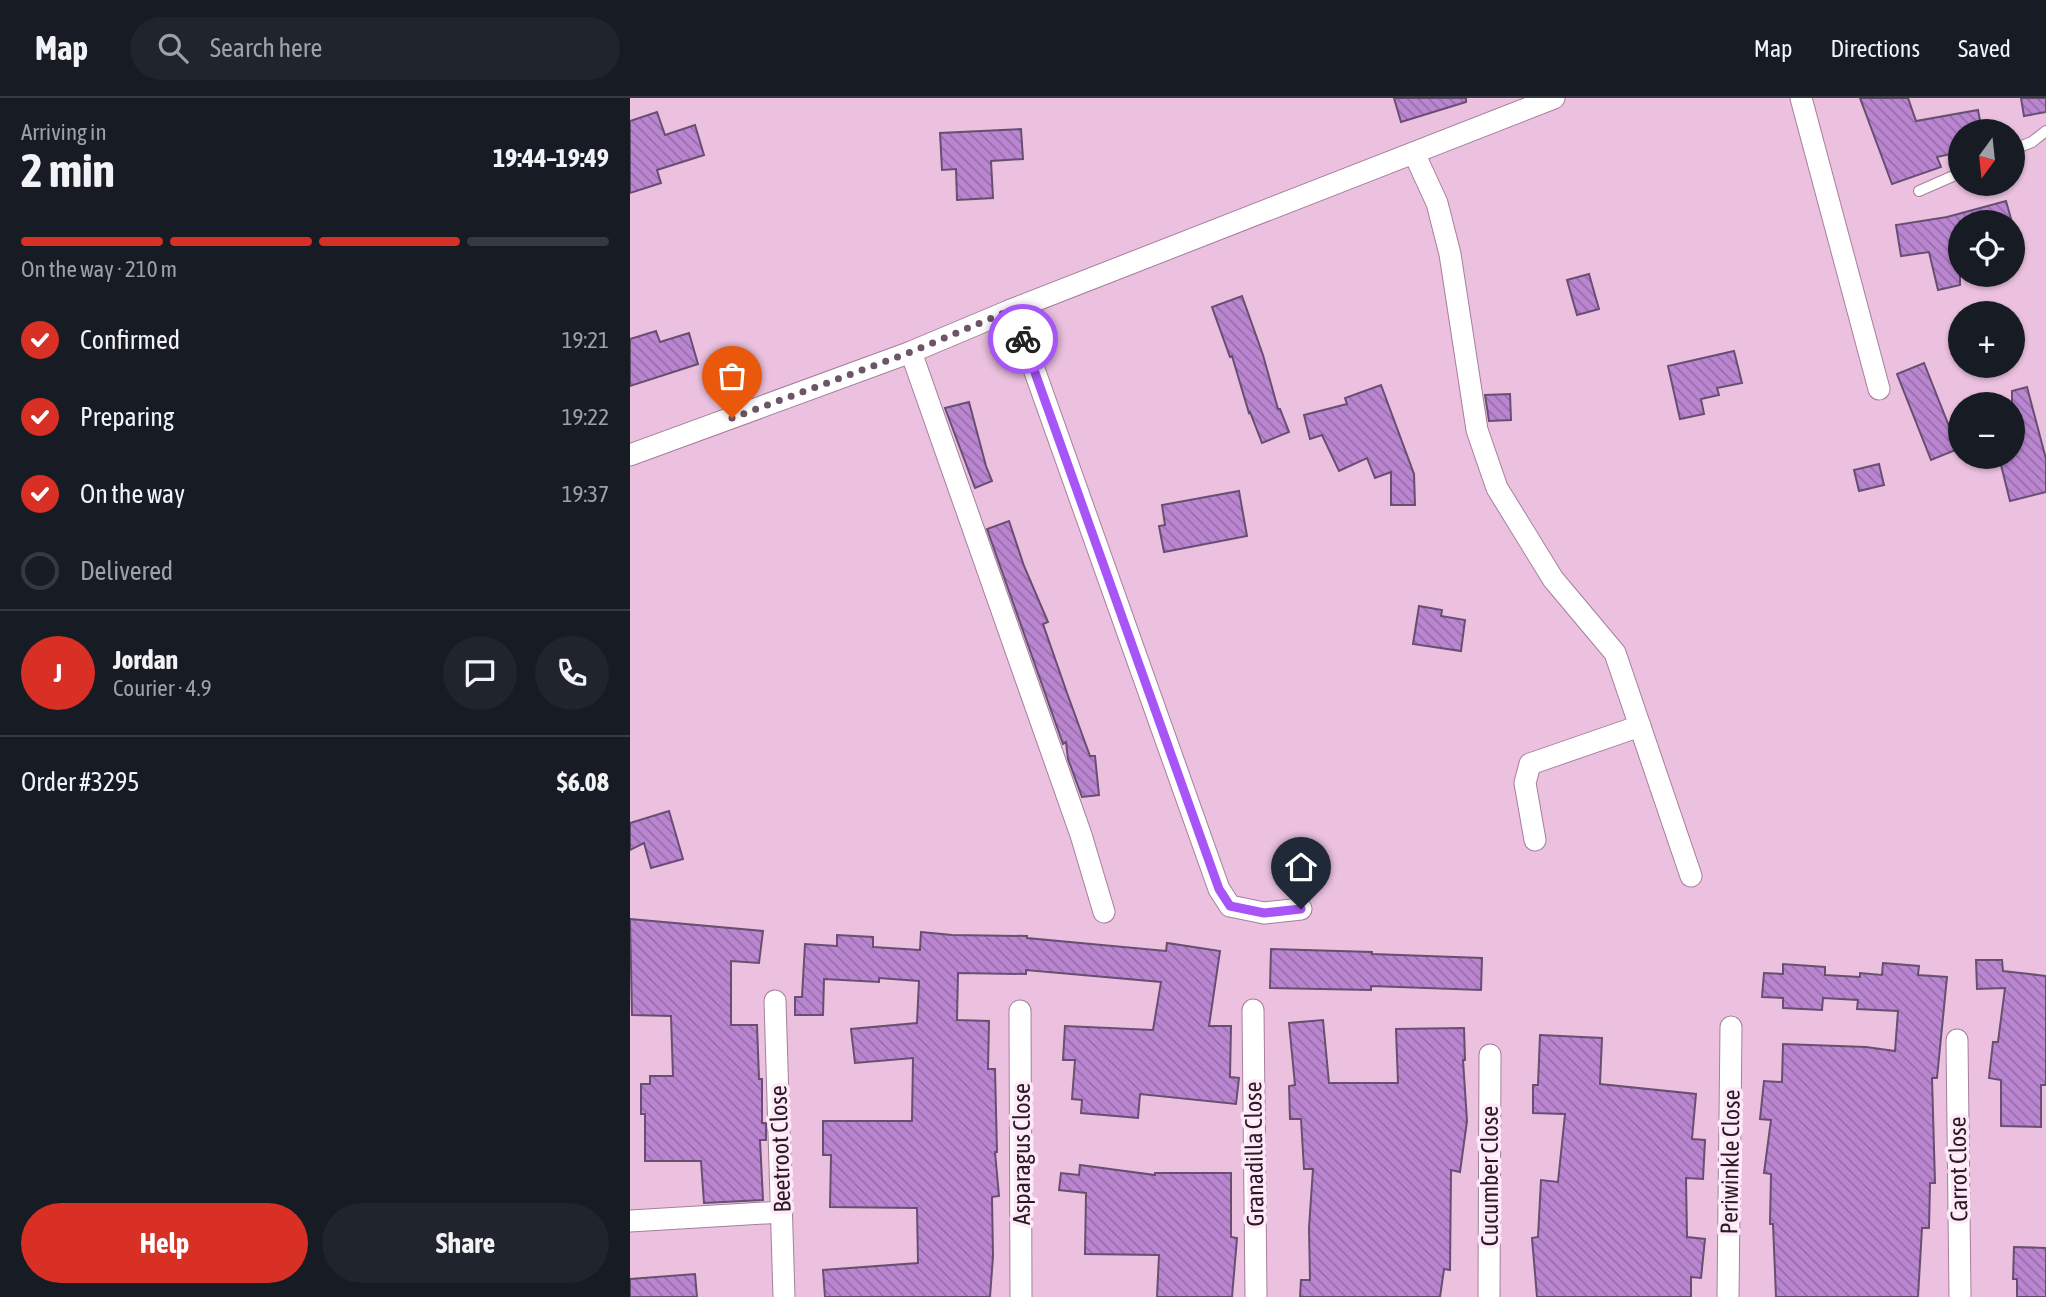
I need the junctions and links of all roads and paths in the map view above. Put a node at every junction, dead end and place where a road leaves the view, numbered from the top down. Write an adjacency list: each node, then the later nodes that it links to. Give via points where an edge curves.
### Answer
1 (1554, 98): 5 (street)
2 (1801, 98): 10 (street)
3 (2046, 131): 4 (lane)
4 (2025, 145)
5 (1414, 153): 8 (street); 12 (street, via 1437,203 1450,254 1477,430 1497,488 1553,579 1615,653)
6 (1948, 178): 7 (lane)
7 (1919, 191)
8 (1011, 310): 9 (street); 15 (street, via 1219,889 1230,906 1264,913)
9 (911, 352): 11 (street); 16 (street)
10 (1879, 388)
11 (630, 455)
12 (1640, 726): 13 (street, via 1530,764 1525,783); 14 (street)
13 (1535, 840)
14 (1691, 876)
15 (1301, 909)
16 (1104, 912)
17 (775, 1001): 23 (street, Beetroot Close)
18 (1252, 1010): 27 (street, Granadilla Close)
19 (1020, 1011): 26 (street, Asparagus Close)
20 (1731, 1027): 29 (street, Periwinkle Close)
21 (1957, 1040): 30 (street, Carrot Close)
22 (1490, 1055): 28 (street, Cucumber Close)
23 (782, 1212): 24 (street); 25 (street, Beetroot Close)
24 (630, 1221)
25 (784, 1297)
26 (1021, 1297)
27 (1256, 1297)
28 (1489, 1297)
29 (1728, 1297)
30 (1960, 1297)

